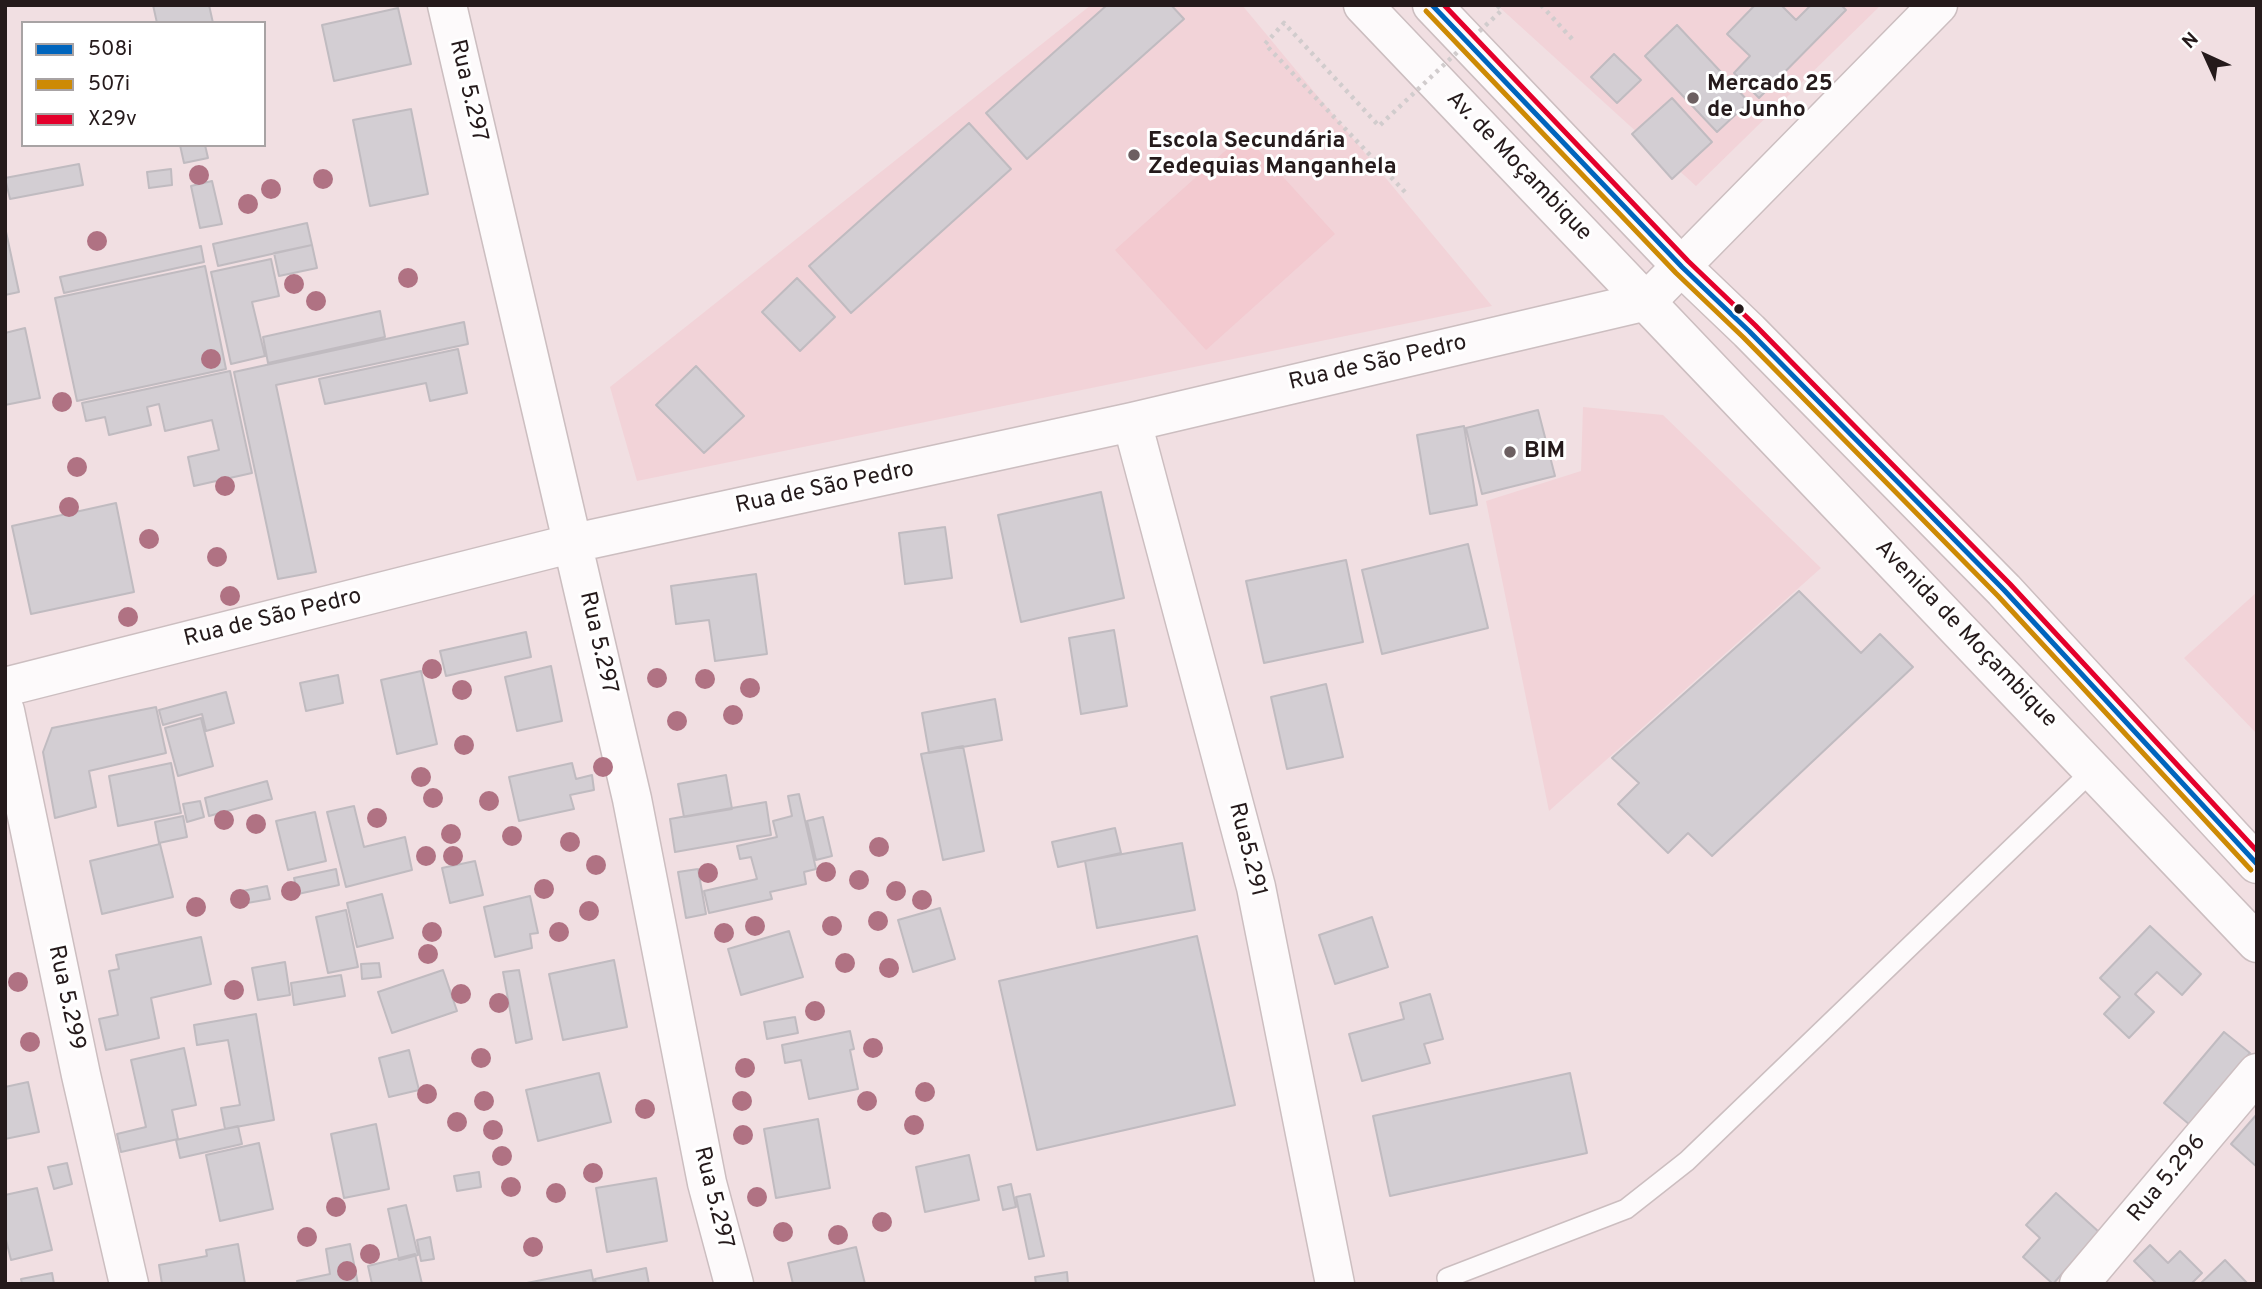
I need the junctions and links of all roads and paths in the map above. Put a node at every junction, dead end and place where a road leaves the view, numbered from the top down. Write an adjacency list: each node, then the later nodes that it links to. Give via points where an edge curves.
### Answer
1 (447, 5): 12 (main road, Rua 5.297)
2 (1363, 5): 10 (main road, Av. de Moçambique)
3 (1432, 5): 9 (main road)
4 (1497, 5): 8 (path, bridge, via 1502,10 1379,126 1284,23 1265,44)
5 (1541, 5): 7 (path)
6 (1938, 5): 9 (main road)
7 (1573, 40)
8 (1405, 192)
9 (1682, 267): 10 (main road); 16 (main road, via 2004,590)
10 (1659, 315): 11 (main road, Rua de São Pedro); 15 (main road, Avenida de Moçambique)
11 (1132, 422): 12 (main road, Rua de São Pedro); 22 (main road, Rua5.291, via 1256,887)
12 (574, 543): 13 (main road, Rua de São Pedro); 21 (main road, Rua 5.297, via 632,799 706,1183)
13 (5, 687)
14 (5, 711): 20 (main road, Rua 5.299)
15 (2093, 770): 17 (main road, Avenida de Moçambique); 19 (lane, via 1687,1161 1626,1209)
16 (2257, 864)
17 (2257, 943)
18 (2257, 1073): 23 (main road, Rua 5.296)
19 (1447, 1278)
20 (129, 1284)
21 (734, 1284)
22 (1335, 1284)
23 (2079, 1284)

